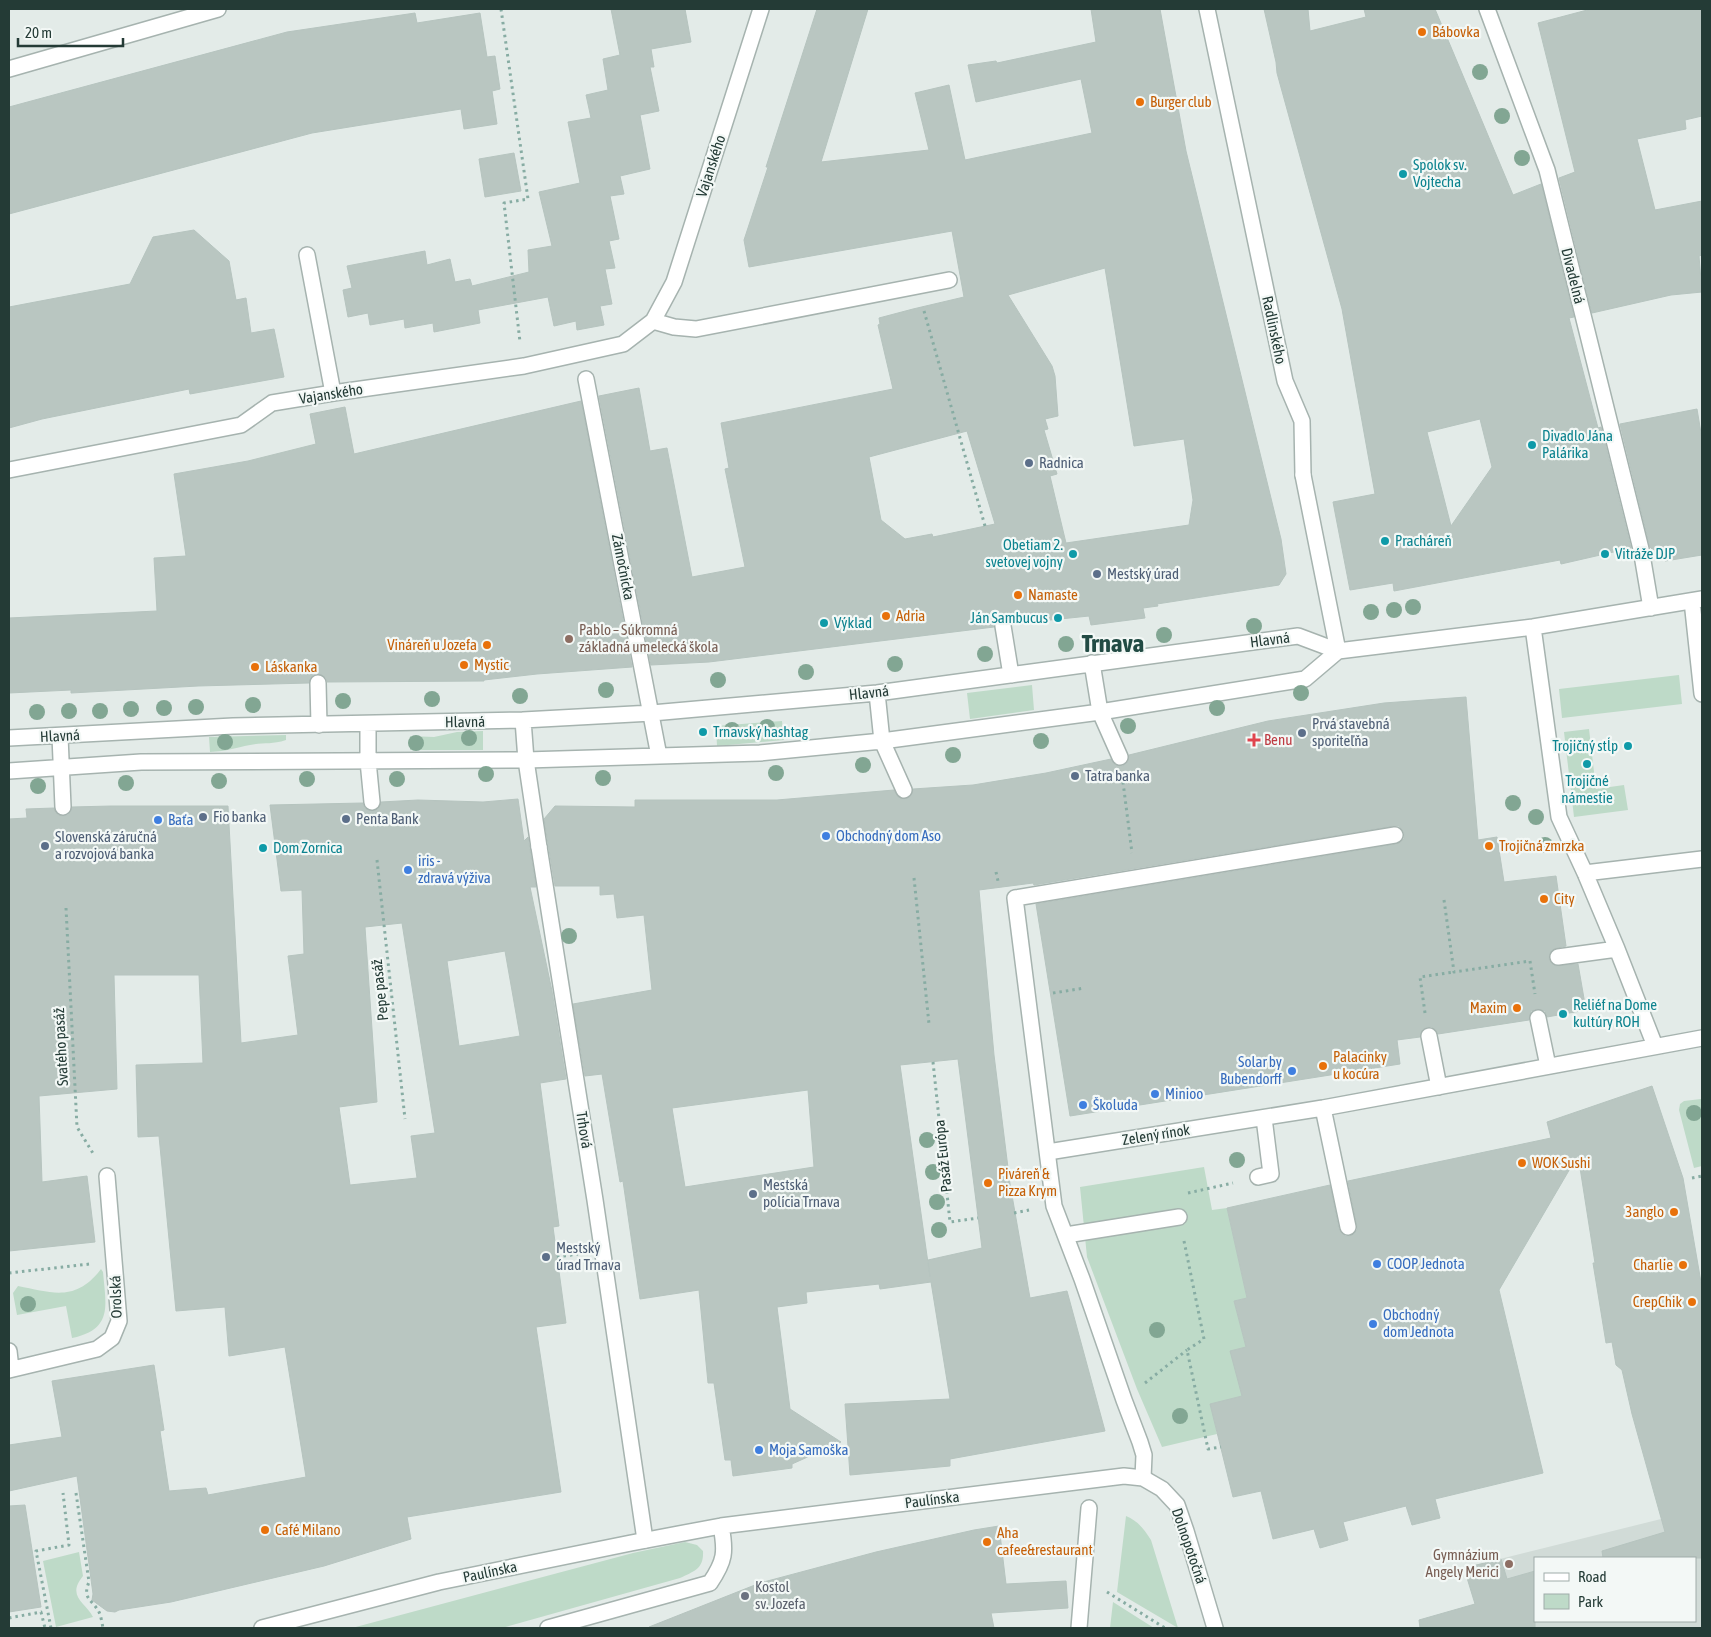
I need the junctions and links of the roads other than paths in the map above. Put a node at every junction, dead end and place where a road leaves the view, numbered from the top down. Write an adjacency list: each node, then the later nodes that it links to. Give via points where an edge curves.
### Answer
1 (218, 9): 5 (street)
2 (761, 9): 8 (street, Vajanského, via 674,282)
3 (1207, 9): 16 (street, Radlinského, via 1285,381 1302,421 1303,475)
4 (1487, 9): 13 (street, Divadelná, via 1547,170 1640,549)
5 (9, 68)
6 (307, 255): 10 (street)
7 (949, 280): 8 (street, via 696,329 674,327)
8 (653, 320): 10 (street, Vajanského, via 623,344 582,354 524,366)
9 (586, 379): 23 (street, Zámočnícka)
10 (333, 393): 11 (street, Vajanského, via 272,403 241,425)
11 (9, 470)
12 (1697, 600): 13 (street); 21 (street)
13 (1651, 608): 15 (street)
14 (1003, 626): 18 (street)
15 (1533, 626): 16 (street); 41 (street, via 1559,817)
16 (1338, 651): 17 (street, Hlavná, via 1298,636); 22 (street, Hlavná, via 1304,679)
17 (1092, 663): 18 (street, Hlavná); 22 (street)
18 (1011, 675): 20 (street, Hlavná)
19 (318, 683): 26 (street)
20 (877, 693): 23 (street, Hlavná); 29 (street)
21 (1702, 694)
22 (1100, 712): 29 (street, Hlavná); 31 (street)
23 (652, 713): 24 (street, Hlavná); 30 (street, Zámočnícka)
24 (523, 720): 25 (street, Hlavná); 32 (street, Trhová)
25 (368, 724): 26 (street, Hlavná); 33 (street)
26 (319, 725): 27 (street, Hlavná, via 233,726)
27 (60, 736): 28 (street, Hlavná); 34 (street)
28 (9, 738)
29 (882, 741): 30 (street, Hlavná, via 760,754); 36 (street)
30 (659, 756): 32 (street, Hlavná)
31 (1120, 757)
32 (526, 760): 33 (street, Hlavná); 63 (street, Trhová)
33 (368, 761): 34 (street, Hlavná, via 141,762); 37 (street)
34 (62, 767): 35 (street, Hlavná); 38 (street)
35 (9, 771)
36 (904, 790)
37 (372, 802)
38 (64, 808)
39 (1395, 835): 52 (street, via 1015,898)
40 (1702, 859): 41 (street)
41 (1585, 874): 42 (street)
42 (1617, 949): 43 (street); 47 (street)
43 (1558, 957)
44 (1538, 1018): 48 (street)
45 (1429, 1036): 49 (street)
46 (1702, 1038): 47 (street)
47 (1654, 1046): 48 (street)
48 (1542, 1067): 49 (street, Zelený rínok)
49 (1439, 1087): 50 (street, Zelený rínok)
50 (1323, 1108): 51 (street, Zelený rínok); 56 (street)
51 (1264, 1118): 52 (street, Zelený rínok); 54 (street, via 1271,1174)
52 (1048, 1152): 57 (street, via 1054,1206)
53 (107, 1176): 59 (street, Orolská, via 119,1321 112,1338 97,1350)
54 (1258, 1177)
55 (1179, 1217): 57 (street)
56 (1348, 1227)
57 (1066, 1236): 60 (street, via 1140,1442 1144,1455)
58 (9, 1351): 59 (street)
59 (10, 1370)
60 (1143, 1478): 62 (street, Paulínska, via 1124,1476); 67 (street, Dolnopotočná, via 1162,1489 1177,1505)
61 (1089, 1508): 66 (street)
62 (721, 1526): 63 (street, Paulínska); 65 (street, via 725,1547 719,1569 710,1583)
63 (645, 1540): 64 (street, Paulínska, via 439,1582)
64 (262, 1628)
65 (548, 1628)
66 (1079, 1628)
67 (1215, 1628)

